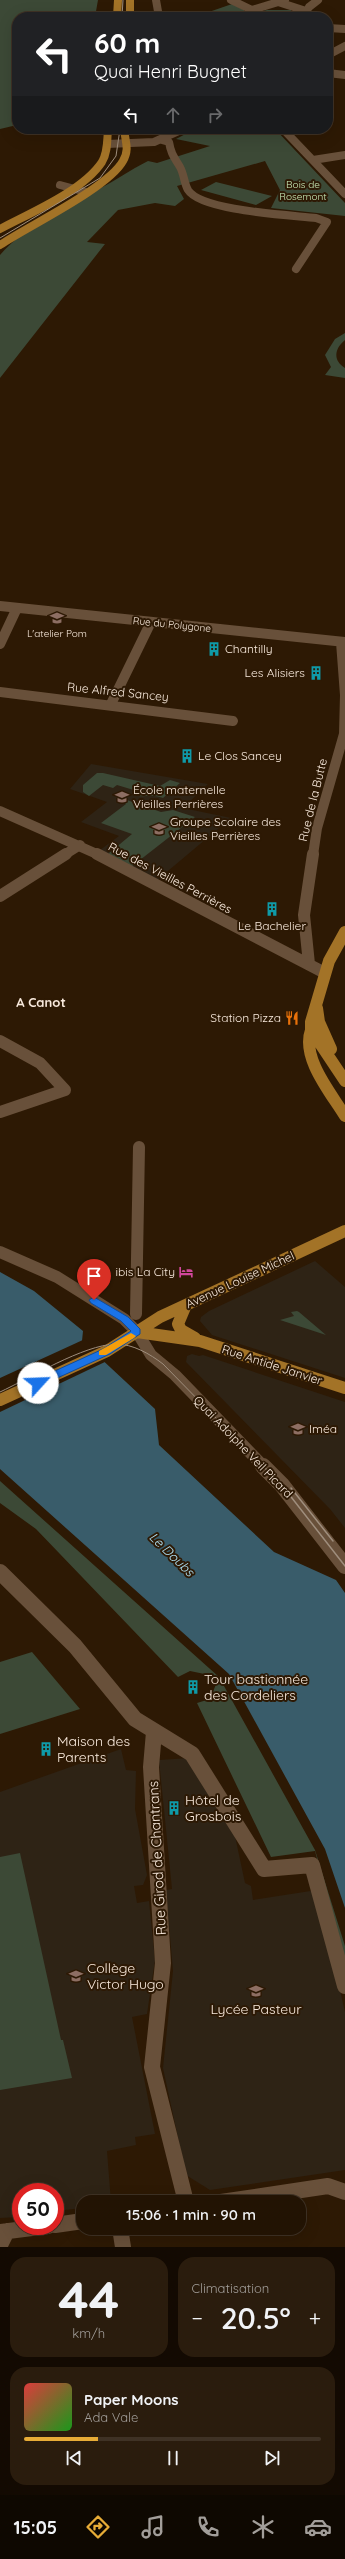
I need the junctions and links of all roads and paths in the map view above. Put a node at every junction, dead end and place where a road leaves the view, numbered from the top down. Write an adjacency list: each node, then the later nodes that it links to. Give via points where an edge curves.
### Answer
1 (118, 0): 10 (main road)
2 (130, 0): 11 (main road)
3 (156, 0): 12 (street)
4 (231, 0): 9 (street)
5 (252, 0): 9 (street)
6 (285, 0): 8 (street)
7 (318, 0): 16 (street)
8 (278, 2): 14 (street); 15 (street)
9 (241, 4): 13 (street)
10 (117, 12)
11 (130, 12)
12 (158, 12)
13 (249, 12)
14 (256, 12)
15 (300, 12)
16 (307, 12)
17 (333, 28): 18 (street)
18 (345, 29)
19 (345, 46): 20 (street)
20 (333, 52)
21 (333, 74): 22 (street)
22 (345, 76)
23 (108, 134): 28 (main road)
24 (125, 134): 29 (main road)
25 (174, 134): 27 (street)
26 (288, 134): 31 (street)
27 (162, 140): 29 (street); 38 (street, via 169,142 171,156 180,167 188,190 194,196 209,203 234,209 316,218 327,222)
28 (107, 144): 29 (street); 33 (main road, via 102,164)
29 (128, 144): 34 (main road, via 122,163 116,171)
30 (345, 154): 31 (street)
31 (313, 160): 35 (street)
32 (60, 185): 33 (street)
33 (71, 188): 34 (street); 36 (main road)
34 (86, 192): 37 (main road, via 17,232)
35 (345, 194)
36 (0, 229)
37 (0, 245)
38 (296, 269)
39 (0, 606): 40 (street, Rue du Polygone)
40 (17, 608): 41 (street, Rue du Polygone); 43 (street)
41 (151, 622): 42 (street, Rue du Polygone); 45 (street)
42 (343, 642): 51 (street, Rue de la Butte, via 344,734 317,828 304,915)
43 (0, 644)
44 (0, 692): 45 (street, Rue Alfred Sancey)
45 (111, 704): 46 (street, Rue Alfred Sancey)
46 (233, 721)
47 (0, 811): 48 (street, Rue des Vieilles Perrières)
48 (80, 845): 49 (street); 51 (street, Rue des Vieilles Perrières)
49 (0, 896)
50 (345, 932): 52 (main road)
51 (309, 964): 52 (street, Rue des Vieilles Perrières)
52 (326, 974): 53 (main road)
53 (317, 1003): 54 (main road, via 312,1016); 56 (main road, via 324,1036)
54 (311, 1030): 57 (main road); 59 (main road, via 308,1034 308,1050)
55 (0, 1041): 58 (street, via 40,1063 65,1090)
56 (345, 1068)
57 (345, 1081)
58 (0, 1112)
59 (345, 1116)
60 (139, 1147): 65 (street)
61 (345, 1231): 64 (main road, Avenue Louise Michel)
62 (0, 1246): 63 (street, Quai Adolphe Veil Picard)
63 (6, 1254): 66 (street, Quai Adolphe Veil Picard, via 57,1277 124,1319)
64 (186, 1305): 66 (main road, Avenue Louise Michel, via 160,1317); 67 (main road, Rue Antide Janvier, via 178,1324 181,1330)
65 (136, 1314)
66 (137, 1332): 67 (main road, Rue Antide Janvier); 69 (main road, Avenue Louise Michel, via 107,1351); 70 (street, Quai Adolphe Veil Picard, via 151,1355 174,1375 282,1485)
67 (200, 1341): 68 (main road, Rue Antide Janvier)
68 (345, 1388)
69 (0, 1400)
70 (345, 1566)
71 (0, 1572): 72 (street, via 75,1646 135,1719)
72 (154, 1732): 73 (street, via 180,1744 192,1754 264,1869 312,1865); 75 (street, Rue Girod de Chantrans, via 151,1767 163,1963 152,2067)
73 (345, 1986)
74 (343, 2190): 76 (street, via 328,2186)
75 (184, 2195)
76 (268, 2195)
77 (76, 2222): 78 (street)
78 (64, 2224)
79 (12, 2234): 81 (street)
80 (121, 2235): 82 (street)
81 (2, 2236)
82 (123, 2247)

